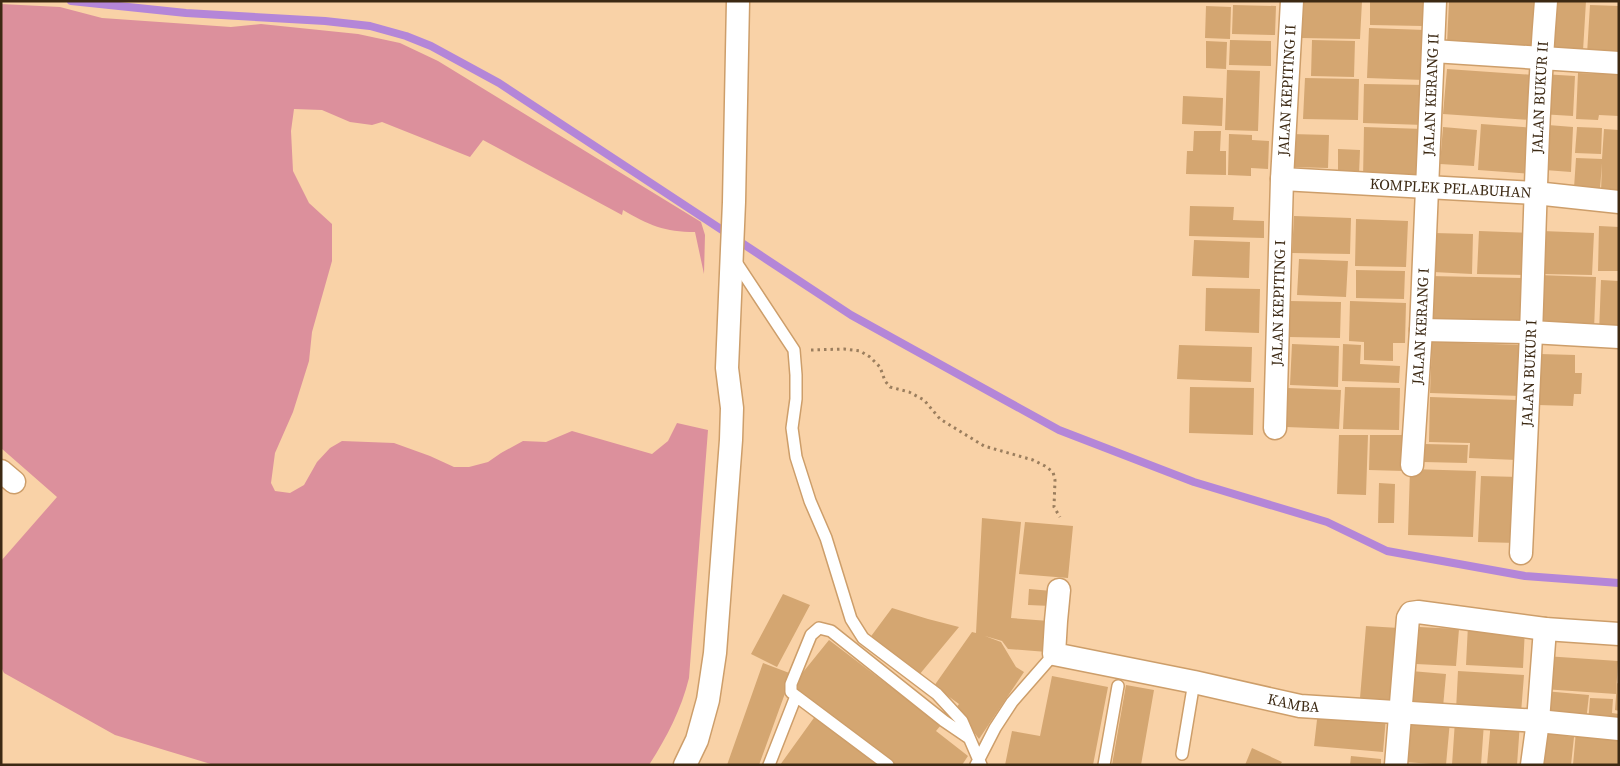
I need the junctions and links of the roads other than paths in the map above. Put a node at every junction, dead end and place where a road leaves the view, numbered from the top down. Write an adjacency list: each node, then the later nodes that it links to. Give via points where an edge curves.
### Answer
1 (738, 1): 12 (street)
2 (1292, 1): 8 (street, JALAN KEPITING II)
3 (1435, 1): 5 (street, JALAN KERANG II)
4 (1546, 1): 6 (street, JALAN BUKUR II)
5 (1433, 51): 6 (street); 9 (street, JALAN KERANG II)
6 (1541, 57): 7 (street); 10 (street, JALAN BUKUR II)
7 (1619, 63)
8 (1282, 179): 9 (street, KOMPLEK PELABUHAN); 16 (street, JALAN KEPITING I)
9 (1426, 187): 10 (street, KOMPLEK PELABUHAN); 13 (street, JALAN KERANG I)
10 (1535, 193): 11 (street, KOMPLEK PELABUHAN); 14 (street, JALAN BUKUR I)
11 (1619, 202)
12 (731, 254): 29 (lane, via 794,350 796,399 792,428 796,457 826,538 850,619 863,638 937,694 962,720); 32 (street, via 726,368 732,408 731,440 716,653 700,732)
13 (1422, 330): 14 (street); 17 (street, JALAN KERANG I)
14 (1531, 332): 15 (street); 18 (street, JALAN BUKUR I)
15 (1619, 337)
16 (1275, 428)
17 (1412, 465)
18 (1521, 553)
19 (1059, 590): 22 (street)
20 (1545, 629): 21 (street); 26 (street, via 1411,613); 27 (street)
21 (1619, 634)
22 (1054, 654): 23 (street, KAMBA); 31 (lane, via 1012,702)
23 (1194, 682): 26 (street, KAMBA, via 1300,706); 30 (lane)
24 (1118, 686): 35 (lane)
25 (796, 696): 29 (lane, via 791,684 811,635 819,628 832,631); 33 (lane); 34 (lane)
26 (1400, 712): 27 (street, KAMBA); 36 (street)
27 (1538, 722): 28 (street, KAMBA); 37 (street)
28 (1619, 729)
29 (969, 738): 31 (lane)
30 (1182, 754)
31 (978, 763)
32 (685, 765)
33 (769, 765)
34 (888, 765)
35 (1104, 765)
36 (1396, 765)
37 (1532, 765)

